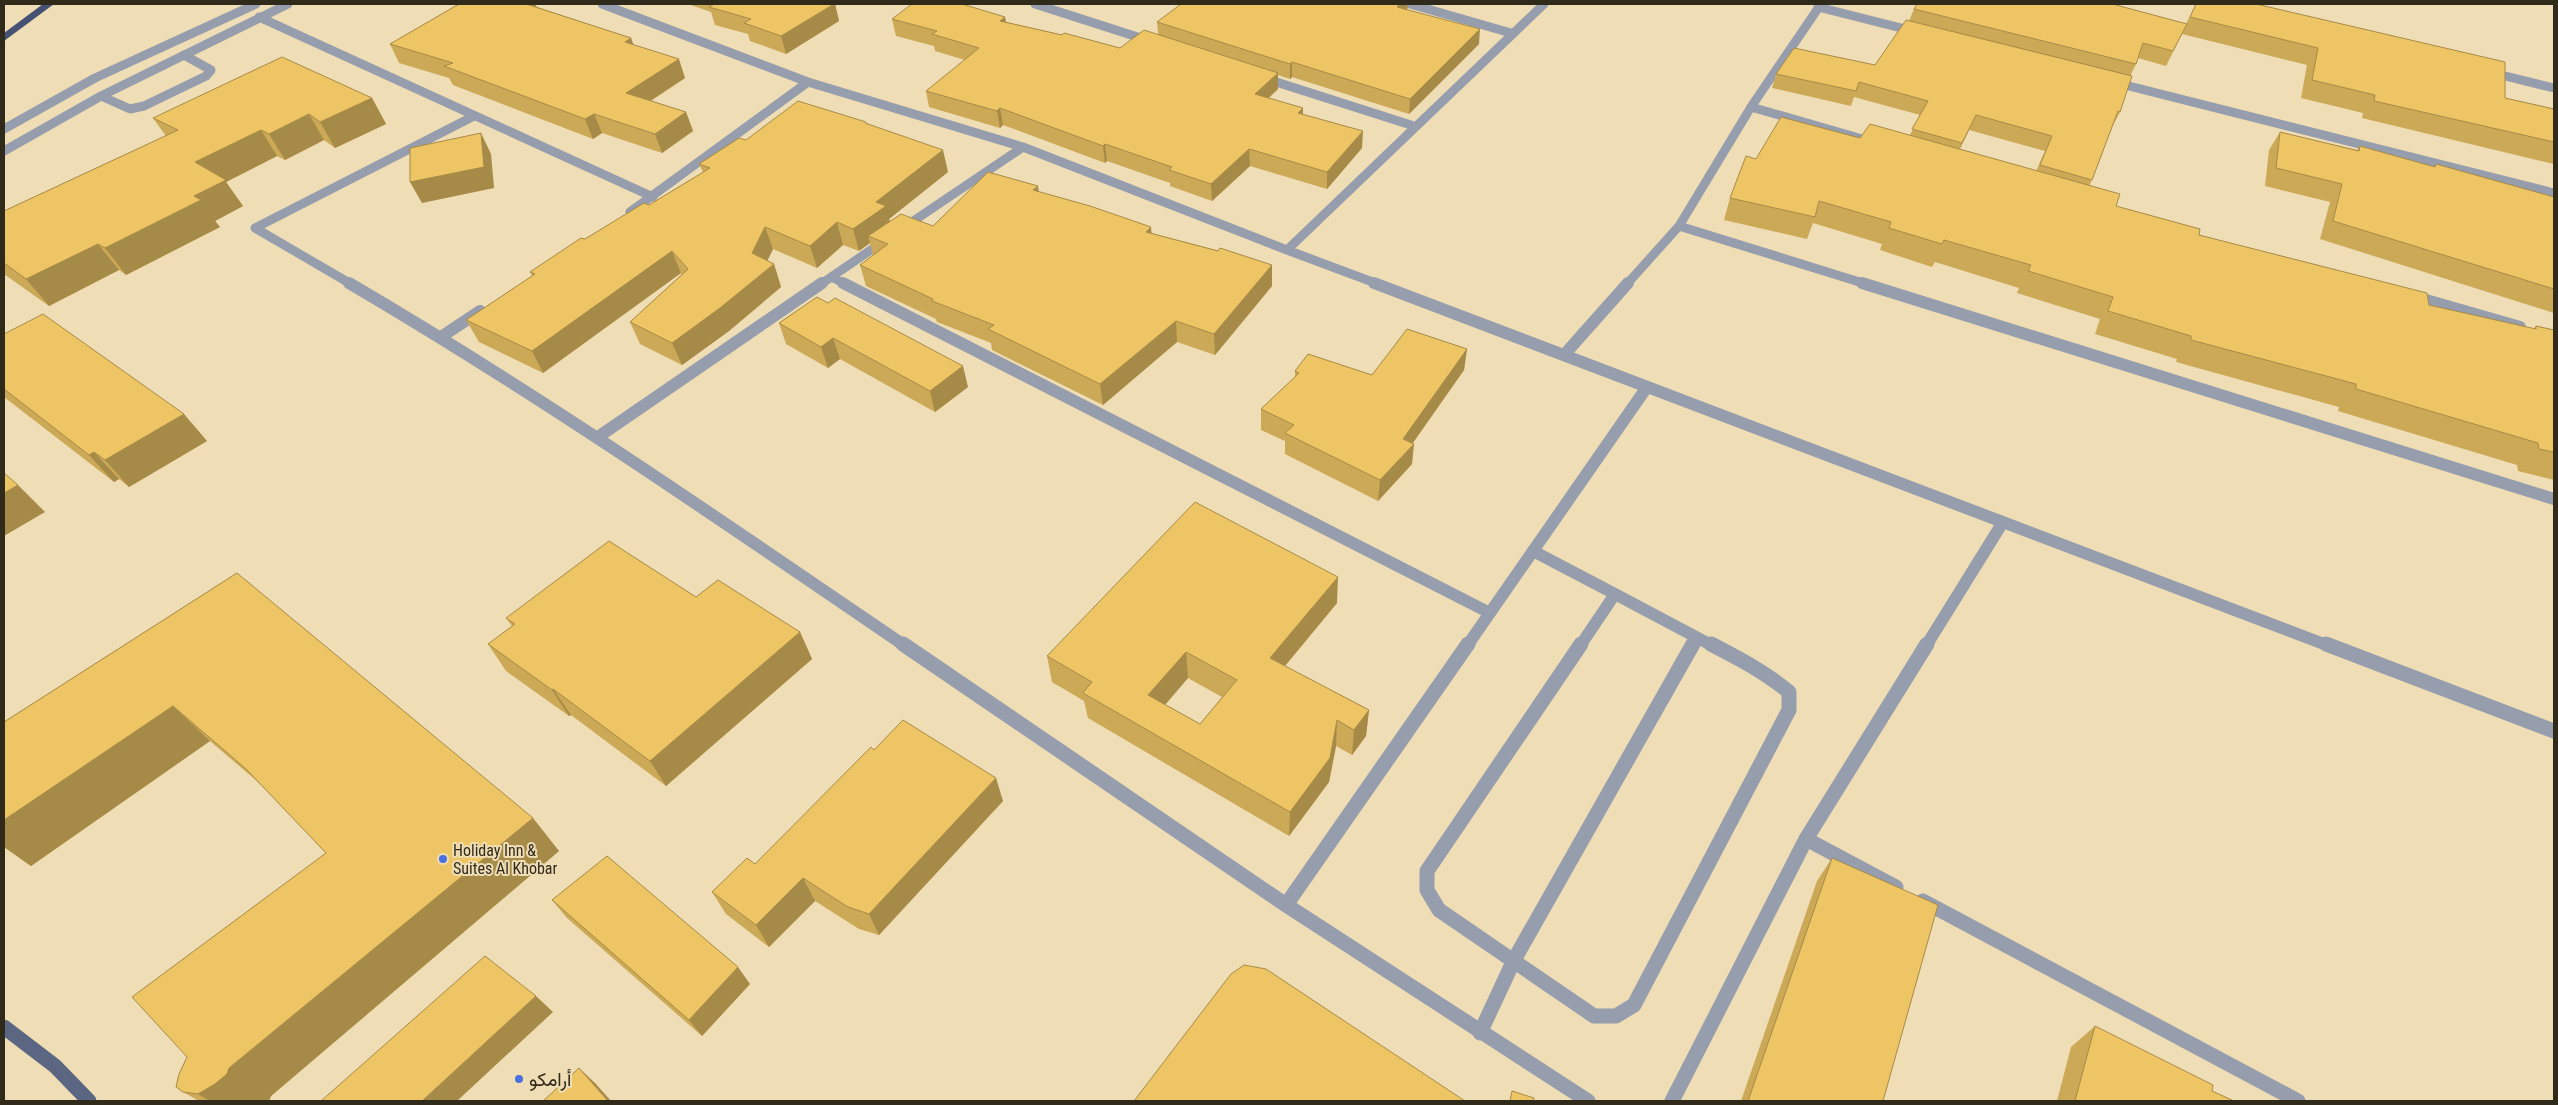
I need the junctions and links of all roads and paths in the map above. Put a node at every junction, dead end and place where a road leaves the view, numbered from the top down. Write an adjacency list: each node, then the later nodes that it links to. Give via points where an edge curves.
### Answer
1 (49, 4): 12 (highway)
2 (256, 4): 24 (street, via 95,78)
3 (288, 4): 9 (street)
4 (602, 4): 18 (street)
5 (1035, 4): 13 (street)
6 (1410, 4): 10 (street)
7 (1544, 4): 10 (street)
8 (1819, 6): 11 (street); 21 (street)
9 (259, 17): 14 (street); 22 (street)
10 (1511, 33): 23 (street)
11 (1925, 34)
12 (4, 38)
13 (1163, 46)
14 (184, 55): 20 (street); 20 (street, via 211,70 206,76 144,106 130,109)
15 (2478, 70): 19 (street)
16 (1256, 75): 23 (street)
17 (2099, 78): 28 (street)
18 (808, 82): 26 (street); 29 (street)
19 (2554, 88)
20 (101, 96): 27 (street)
21 (1751, 107): 25 (street); 31 (street)
22 (474, 116): 29 (street); 37 (street, via 255,228)
23 (1414, 126): 32 (street)
24 (4, 129)
25 (1885, 145)
26 (1023, 147): 32 (street); 33 (street)
27 (4, 150)
28 (2554, 193)
29 (653, 197): 30 (street)
30 (620, 218)
31 (1679, 226): 38 (street); 41 (street)
32 (1287, 250): 38 (street)
33 (831, 277): 40 (street); 45 (street)
34 (2401, 293): 36 (street)
35 (490, 305): 37 (street)
36 (2535, 331)
37 (441, 337): 40 (street)
38 (1564, 355): 39 (street)
39 (1648, 387): 42 (street); 43 (street)
40 (598, 437): 49 (street)
41 (2554, 499)
42 (2003, 522): 47 (street); 48 (street)
43 (1533, 551): 44 (street); 45 (street)
44 (1615, 594): 46 (street); 50 (street, via 1427,871 1427,890 1439,910)
45 (1490, 613): 49 (street)
46 (1697, 638): 50 (street); 50 (street, via 1775,679 1789,692 1789,710 1634,1005 1616,1016 1594,1016)
47 (2554, 731)
48 (1806, 839): 55 (street); 56 (street)
49 (1286, 905): 52 (street)
50 (1514, 960): 52 (street)
51 (4, 1027): 53 (main road, via 55,1066)
52 (1480, 1033): 54 (street)
53 (89, 1101)
54 (1588, 1101)
55 (1672, 1101)
56 (2298, 1101)

